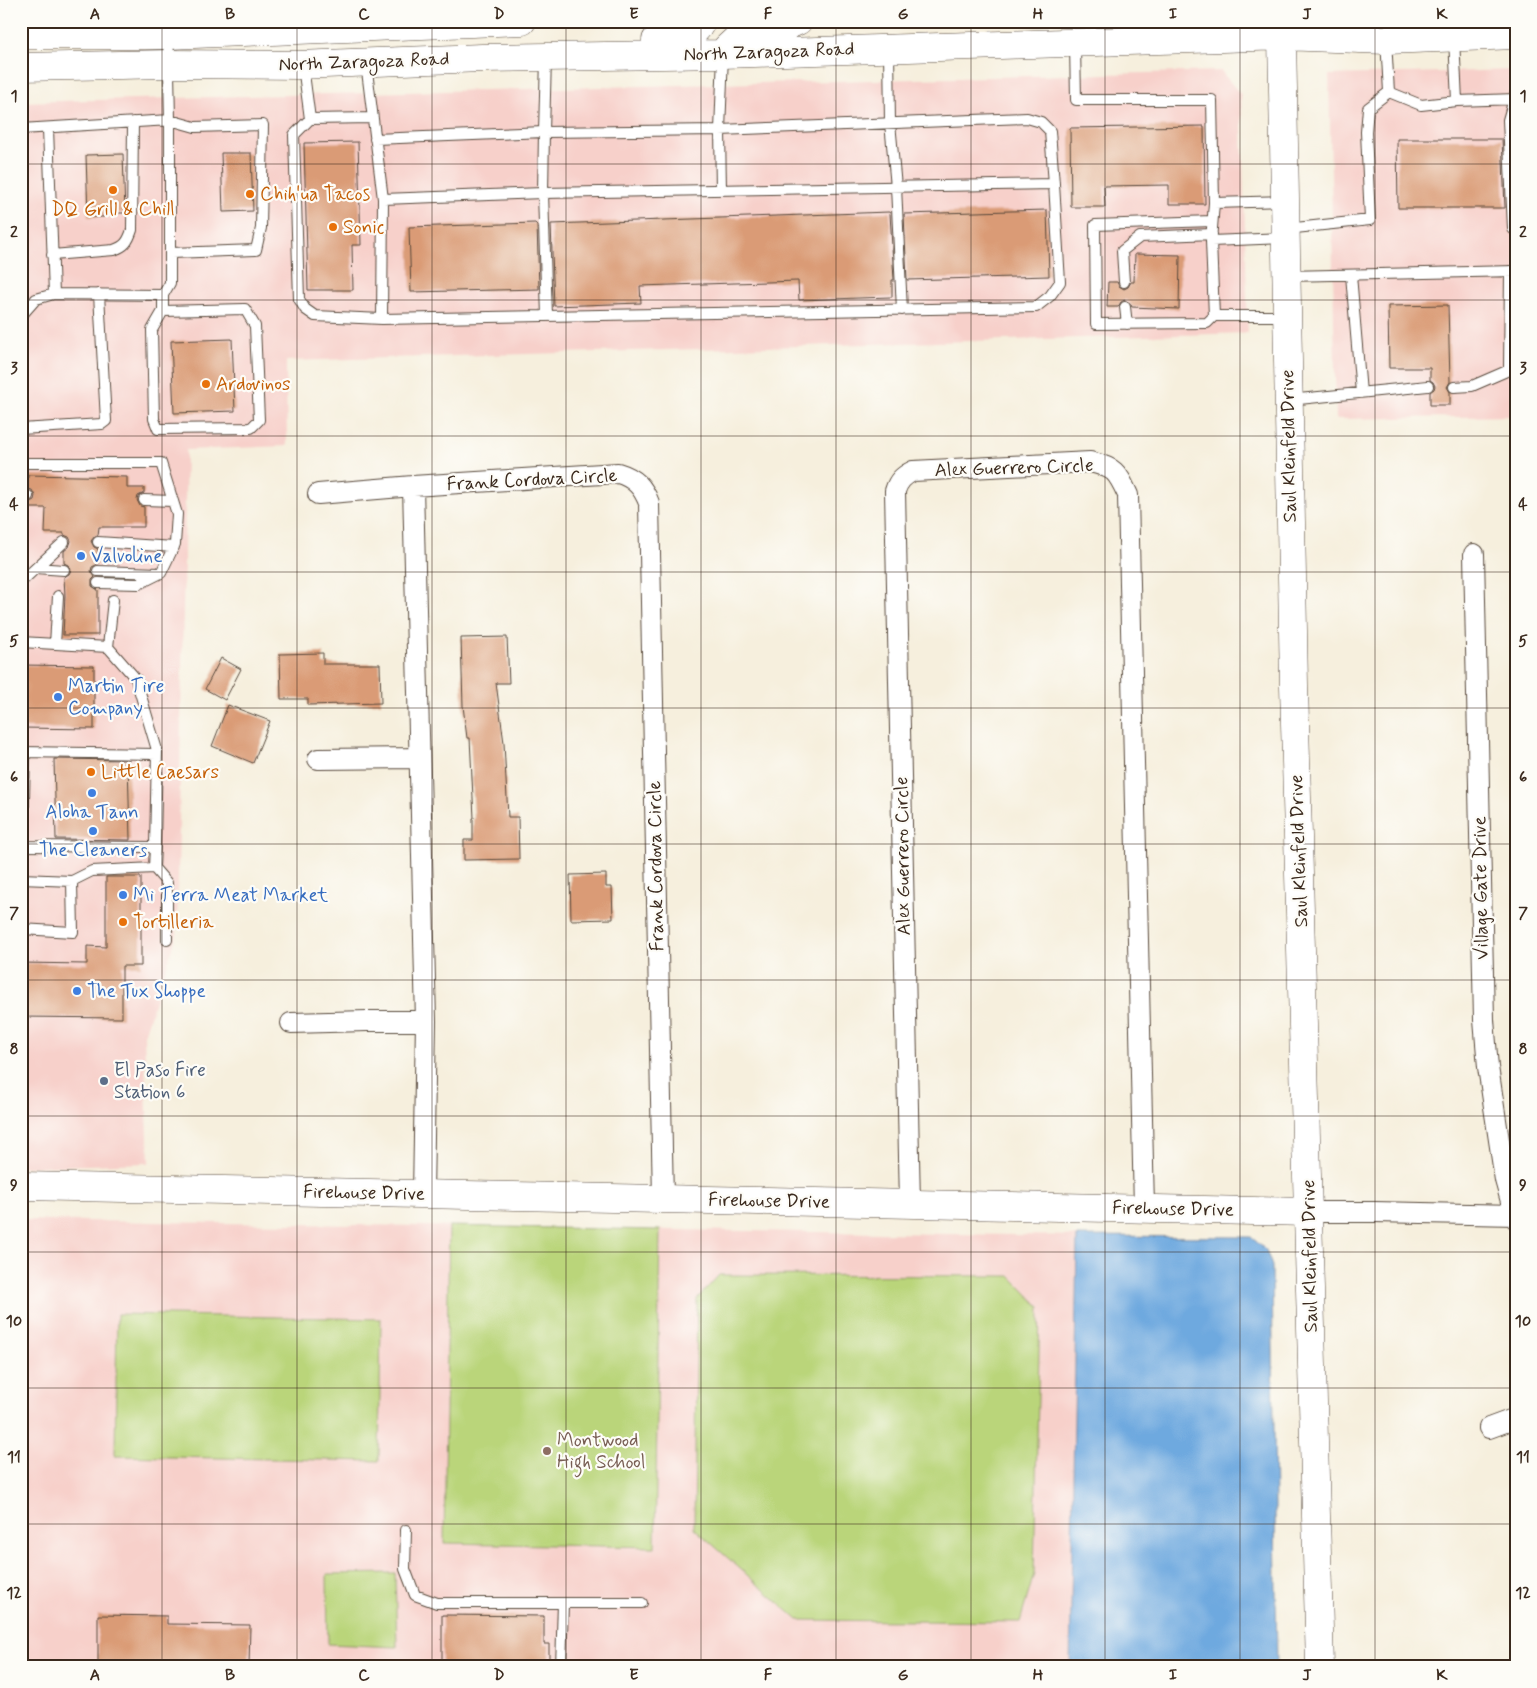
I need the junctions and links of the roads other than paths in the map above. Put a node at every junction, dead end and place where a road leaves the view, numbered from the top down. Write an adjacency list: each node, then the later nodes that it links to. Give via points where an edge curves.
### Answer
1 (522, 21): 4 (main road, North Zaragoza Road)
2 (702, 21): 14 (main road, via 690,36 608,43)
3 (798, 21): 13 (main road, via 774,31 741,36)
4 (475, 22): 5 (main road, North Zaragoza Road)
5 (168, 28): 7 (main road, North Zaragoza Road); 17 (lane)
6 (1281, 29): 10 (main road, North Zaragoza Road); 11 (main road, North Zaragoza Road); 38 (main road, Saul Kleinfeld Drive)
7 (21, 35)
8 (1516, 35): 9 (main road, North Zaragoza Road)
9 (1454, 37): 10 (main road, North Zaragoza Road); 22 (lane)
10 (1386, 40): 20 (lane)
11 (1075, 42): 12 (main road, North Zaragoza Road); 39 (lane, via 1076,100 1212,100)
12 (889, 48): 13 (main road, North Zaragoza Road); 27 (lane)
13 (723, 54): 14 (main road, North Zaragoza Road); 30 (lane)
14 (586, 56): 15 (main road, North Zaragoza Road)
15 (546, 57): 16 (main road, North Zaragoza Road); 31 (lane)
16 (366, 62): 18 (main road, North Zaragoza Road); 23 (lane)
17 (169, 64): 18 (main road, North Zaragoza Road); 19 (main road, North Zaragoza Road); 25 (lane)
18 (303, 64): 24 (lane)
19 (21, 67)
20 (1389, 92): 22 (lane, via 1422,105); 42 (lane, via 1368,108 1370,220)
21 (1515, 97): 22 (lane); 41 (lane, via 1508,120 1513,229)
22 (1457, 101)
23 (373, 118): 24 (lane); 32 (lane)
24 (310, 119): 60 (lane, via 294,135 299,299 315,316)
25 (170, 120): 26 (lane); 44 (lane); 44 (lane, via 195,127 263,124 261,228 256,250)
26 (133, 122): 28 (lane); 45 (lane, via 132,230 129,241 114,250)
27 (890, 124): 30 (lane); 33 (lane, via 1027,118 1041,122 1050,131); 34 (lane)
28 (48, 128): 29 (lane); 45 (lane)
29 (21, 129)
30 (720, 130): 31 (lane); 35 (lane)
31 (544, 132): 32 (lane); 36 (lane)
32 (375, 139): 37 (lane)
33 (1054, 184): 34 (lane); 54 (lane, via 1060,282 1050,296 1036,307)
34 (896, 187): 35 (lane); 54 (lane)
35 (721, 190): 36 (lane)
36 (544, 193): 37 (lane); 57 (lane)
37 (383, 199): 60 (lane)
38 (1284, 201): 39 (lane); 42 (main road, Saul Kleinfeld Drive)
39 (1214, 203): 40 (lane)
40 (1212, 222): 43 (lane); 61 (lane, via 1095,226 1096,324)
41 (1516, 229)
42 (1285, 234): 43 (lane); 48 (main road, Saul Kleinfeld Drive)
43 (1211, 238): 49 (lane, via 1140,237 1122,251); 58 (lane)
44 (171, 253): 52 (lane, via 170,283)
45 (52, 255): 50 (lane)
46 (1513, 271): 47 (lane); 63 (lane, via 1509,370 1472,386)
47 (1351, 275): 48 (lane); 64 (lane)
48 (1286, 276): 59 (main road, Saul Kleinfeld Drive)
49 (1124, 282)
50 (54, 294): 51 (lane); 56 (lane, via 36,299)
51 (99, 294): 52 (lane); 66 (lane, via 106,421 102,424)
52 (163, 295): 55 (lane)
53 (1125, 307): 61 (lane)
54 (902, 310): 57 (lane)
55 (163, 311): 55 (lane, via 152,330 154,420 158,429 251,428 259,420 255,326 245,309)
56 (21, 316)
57 (547, 316): 60 (lane)
58 (1214, 316): 59 (lane); 61 (lane, via 1207,323)
59 (1287, 316): 65 (main road, Saul Kleinfeld Drive)
60 (382, 319)
61 (1128, 324)
62 (1428, 386): 64 (lane)
63 (1454, 387)
64 (1361, 393): 65 (lane)
65 (1288, 400): 105 (main road, Saul Kleinfeld Drive)
66 (21, 429)
67 (21, 463): 71 (lane, via 160,463)
68 (413, 486): 69 (street, Frank Cordova Circle); 89 (street); 102 (street, Frank Cordova Circle, via 618,473 636,481 649,503)
69 (318, 494)
70 (144, 500): 71 (lane)
71 (173, 501): 74 (lane, via 177,514)
72 (64, 542): 76 (lane)
73 (98, 542): 74 (lane)
74 (174, 546): 79 (lane)
75 (1474, 554): 106 (street, Village Gate Drive, via 1484,1020 1505,1180)
76 (36, 568): 77 (lane); 80 (lane)
77 (64, 570)
78 (98, 571): 79 (lane)
79 (162, 573): 81 (lane, via 140,584)
80 (23, 580)
81 (98, 583)
82 (58, 596): 85 (lane)
83 (113, 600): 86 (lane)
84 (21, 642): 85 (lane)
85 (55, 644): 86 (lane)
86 (108, 647): 88 (lane, via 136,678)
87 (23, 752): 88 (lane); 91 (lane)
88 (157, 754): 92 (lane)
89 (419, 758): 90 (street); 98 (street)
90 (318, 759)
91 (22, 846): 92 (lane)
92 (155, 847): 93 (lane)
93 (154, 868): 95 (lane, via 92,871); 97 (lane, via 167,883)
94 (21, 879): 95 (lane)
95 (72, 881): 96 (lane, via 73,932)
96 (21, 929)
97 (167, 940)
98 (426, 1021): 99 (street); 101 (street)
99 (291, 1023)
100 (21, 1186): 101 (main road, Firehouse Drive)
101 (423, 1194): 102 (main road, Firehouse Drive)
102 (662, 1199): 103 (main road, Firehouse Drive)
103 (910, 1204): 104 (main road, Firehouse Drive); 104 (street, Alex Guerrero Circle, via 894,492 904,475 913,471 1090,462 1108,466 1119,477 1128,495)
104 (1144, 1208): 105 (main road, Firehouse Drive)
105 (1308, 1212): 106 (street, Firehouse Drive); 113 (main road, Saul Kleinfeld Drive)
106 (1515, 1216)
107 (1516, 1418): 108 (street)
108 (1489, 1428)
109 (406, 1530): 110 (lane, via 405,1569 415,1595 437,1603)
110 (563, 1603): 111 (lane); 112 (lane)
111 (642, 1603)
112 (561, 1667)
113 (1320, 1667)

